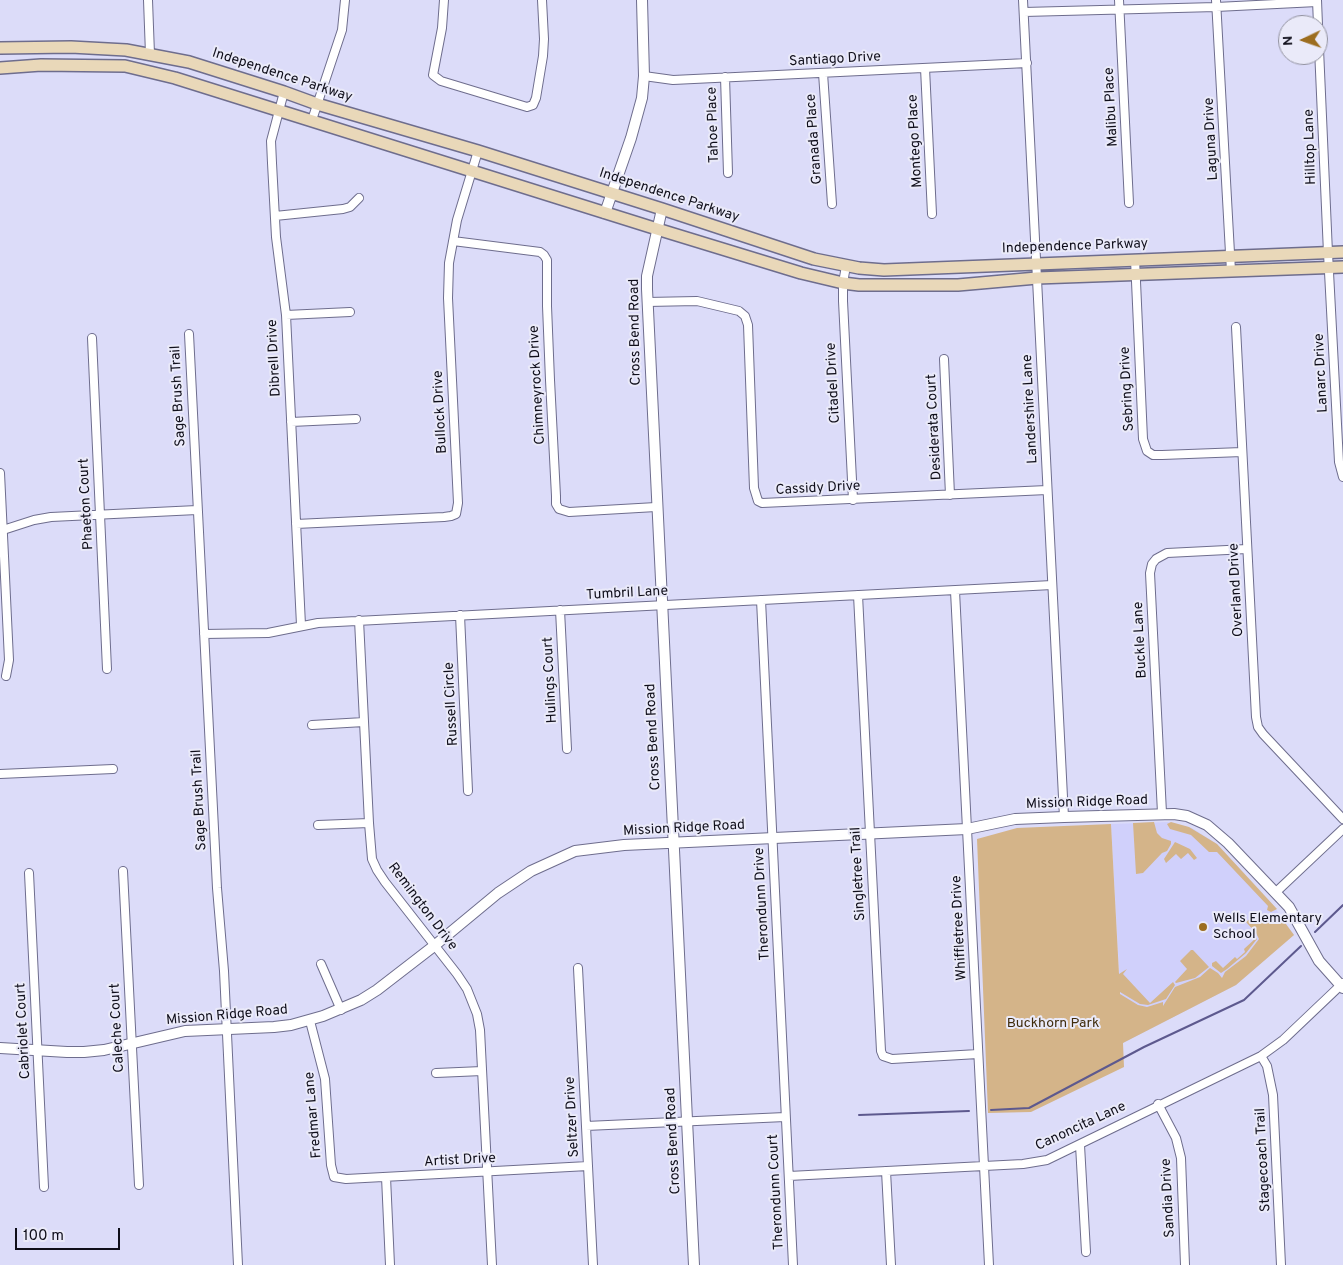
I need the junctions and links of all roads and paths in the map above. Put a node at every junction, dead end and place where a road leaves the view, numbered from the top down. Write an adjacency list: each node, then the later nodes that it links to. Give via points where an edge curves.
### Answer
1 (148, 0): 14 (street)
2 (344, 0): 24 (street, via 342,30)
3 (444, 0): 4 (street, via 433,75 441,81 527,107 533,105 536,98 543,56)
4 (542, 0)
5 (642, 0): 21 (street)
6 (1023, 0): 11 (street, Landershire Lane)
7 (1119, 0): 10 (street, Malibu Place)
8 (1317, 1): 9 (street); 12 (street, Hilltop Lane)
9 (1216, 3): 10 (street); 42 (street, Laguna Drive)
10 (1119, 10): 11 (street); 32 (street, Malibu Place)
11 (1024, 12): 15 (street, Landershire Lane)
12 (1318, 15)
13 (0, 48): 14 (main road, Independence Parkway, via 98,48)
14 (150, 54): 19 (main road); 23 (main road, Independence Parkway, via 189,62)
15 (1027, 63): 18 (street, Santiago Drive); 44 (street, Landershire Lane)
16 (1320, 65): 40 (street, Hilltop Lane)
17 (0, 68): 19 (main road, via 99,65 125,66)
18 (925, 68): 20 (street, Santiago Drive); 36 (street, Montego Place)
19 (149, 72): 25 (main road)
20 (824, 73): 22 (street, Santiago Drive); 33 (street, Granada Place)
21 (644, 76): 22 (street, Santiago Drive, via 673,80); 30 (street, via 637,116)
22 (725, 77): 29 (street, Tahoe Place)
23 (284, 92): 24 (main road, Independence Parkway); 25 (street, Dibrell Drive)
24 (317, 104): 26 (street); 27 (main road, Independence Parkway)
25 (278, 109): 26 (main road); 37 (street, Dibrell Drive, via 271,140)
26 (312, 120): 28 (main road)
27 (478, 151): 28 (street, Bullock Drive); 30 (main road, Independence Parkway)
28 (472, 170): 35 (main road); 39 (street, Bullock Drive)
29 (728, 173)
30 (611, 193): 34 (main road, Independence Parkway); 35 (street)
31 (360, 198): 37 (street, via 343,209)
32 (1129, 203)
33 (832, 204)
34 (662, 209): 38 (street, Cross Bend Road); 45 (main road, Independence Parkway, via 814,259)
35 (605, 213): 38 (main road)
36 (932, 214)
37 (275, 216): 54 (street, Dibrell Drive)
38 (657, 229): 51 (main road); 52 (street, Cross Bend Road, via 647,276)
39 (453, 241): 67 (street, Chimneyrock Drive, via 540,252 547,260 546,306 556,504 559,508 569,512); 70 (street, Bullock Drive, via 448,298 456,514)
40 (1328, 252): 41 (main road, Independence Parkway); 42 (main road, Independence Parkway); 47 (street, Hilltop Lane)
41 (1343, 252)
42 (1230, 256): 43 (main road, Independence Parkway); 48 (street, Laguna Drive)
43 (1134, 259): 44 (main road, Independence Parkway); 49 (street, Sebring Drive)
44 (1035, 264): 45 (main road, Independence Parkway, via 884,270); 50 (street, Landershire Lane)
45 (846, 266): 51 (street, Citadel Drive)
46 (1343, 266): 47 (main road)
47 (1329, 267): 48 (main road); 63 (street, Lanarc Drive, via 1339,462)
48 (1231, 271): 49 (main road)
49 (1135, 274): 50 (main road); 61 (street, Sebring Drive, via 1143,439 1147,452 1162,456)
50 (1037, 278): 51 (main road, via 958,285); 64 (street, Landershire Lane)
51 (843, 283): 66 (street, Citadel Drive)
52 (647, 302): 66 (street, Cassidy Drive, via 696,301 739,311 745,316 748,325 754,488 758,501 766,504); 67 (street, Cross Bend Road)
53 (350, 312): 54 (street)
54 (286, 315): 60 (street, Dibrell Drive)
55 (1236, 327): 61 (street, Overland Drive)
56 (189, 334): 68 (street, Sage Brush Trail)
57 (92, 338): 69 (street, Phaeton Court)
58 (944, 359): 65 (street, Desiderata Court)
59 (356, 419): 60 (street)
60 (291, 422): 70 (street, Dibrell Drive)
61 (1242, 452): 72 (street, Overland Drive)
62 (0, 473): 71 (street)
63 (1343, 477)
64 (1048, 490): 65 (street, Cassidy Drive); 73 (street, Landershire Lane)
65 (950, 494): 66 (street, Cassidy Drive)
66 (853, 500)
67 (656, 507): 77 (street, Cross Bend Road)
68 (197, 510): 69 (street); 82 (street, Sage Brush Trail)
69 (100, 514): 71 (street, via 51,517); 83 (street, Phaeton Court)
70 (296, 524): 81 (street, Dibrell Drive)
71 (2, 530): 84 (street, via 9,660)
72 (1247, 549): 91 (street, Buckle Lane, via 1167,553 1152,564); 93 (street, Overland Drive, via 1258,727)
73 (1052, 585): 74 (street, Tumbril Lane); 92 (street, Landershire Lane)
74 (956, 590): 75 (street, Tumbril Lane); 96 (street, Whiffletree Drive)
75 (858, 596): 76 (street, Tumbril Lane); 98 (street, Singletree Trail)
76 (760, 600): 77 (street, Tumbril Lane); 99 (street, Therondunn Drive)
77 (662, 605): 78 (street, Tumbril Lane); 100 (street, Cross Bend Road)
78 (560, 610): 79 (street, Tumbril Lane); 87 (street, Hulings Court)
79 (460, 615): 80 (street, Tumbril Lane); 90 (street, Russell Circle)
80 (359, 620): 81 (street, Tumbril Lane); 85 (street, Remington Drive)
81 (301, 626): 82 (street, Tumbril Lane, via 268,633)
82 (204, 634): 110 (street, Sage Brush Trail)
83 (107, 669)
84 (6, 676)
85 (364, 722): 86 (street); 94 (street, Remington Drive)
86 (312, 725)
87 (567, 750)
88 (113, 768): 89 (street)
89 (0, 774)
90 (468, 791)
91 (1162, 813): 92 (street, Mission Ridge Road); 103 (street, Mission Ridge Road, via 1187,816 1207,825)
92 (1064, 817): 96 (street, Mission Ridge Road, via 1016,819)
93 (1343, 819)
94 (368, 823): 95 (street); 104 (street, Remington Drive, via 372,859 377,870)
95 (318, 825)
96 (967, 829): 98 (street, Mission Ridge Road); 114 (street, Whiffletree Drive)
97 (1343, 829): 103 (street)
98 (869, 834): 99 (street, Mission Ridge Road); 114 (street, Singletree Trail, via 880,1051 892,1059)
99 (772, 838): 100 (street, Mission Ridge Road); 119 (street, Therondunn Drive)
100 (673, 843): 104 (street, Mission Ridge Road, via 608,846 574,851 559,857 514,882); 120 (street, Cross Bend Road)
101 (123, 871): 111 (street, Caleche Court)
102 (29, 873): 113 (street, Cabriolet Court)
103 (1275, 893): 107 (street, Mission Ridge Road, via 1289,907 1319,961)
104 (434, 946): 108 (street, Mission Ridge Road, via 377,990); 116 (street, Remington Drive, via 457,974 473,1002 480,1030)
105 (321, 964): 108 (street)
106 (578, 968): 121 (street, Seltzer Drive)
107 (1342, 986): 115 (street, Canoncita Lane)
108 (341, 1010): 109 (street, Mission Ridge Road)
109 (310, 1021): 110 (street, Mission Ridge Road, via 274,1027); 128 (street, Fredmar Lane, via 325,1079)
110 (227, 1028): 111 (street, Mission Ridge Road, via 185,1030); 133 (street, Sage Brush Trail)
111 (132, 1043): 113 (street, Mission Ridge Road, via 84,1052); 130 (street, Caleche Court)
112 (0, 1048): 113 (street, Mission Ridge Road)
113 (38, 1050): 131 (street, Cabriolet Court)
114 (978, 1054): 124 (street, Whiffletree Drive)
115 (1261, 1056): 118 (street, Canoncita Lane); 142 (street, Stagecoach Trail, via 1273,1095)
116 (482, 1071): 117 (street); 126 (street, Remington Drive)
117 (436, 1073)
118 (1158, 1104): 122 (street, Canoncita Lane); 141 (street, Sandia Drive, via 1176,1138 1181,1158)
119 (786, 1117): 120 (street); 127 (street, Therondunn Court)
120 (687, 1121): 121 (street); 137 (street, Cross Bend Road)
121 (586, 1126): 123 (street, Seltzer Drive)
122 (1080, 1145): 124 (street, Canoncita Lane, via 1041,1161); 132 (street)
123 (588, 1166): 126 (street, Artist Drive); 136 (street, Seltzer Drive)
124 (984, 1166): 125 (street, Canoncita Lane); 140 (street, Whiffletree Drive)
125 (886, 1171): 127 (street, Canoncita Lane); 139 (street)
126 (488, 1172): 129 (street, Artist Drive); 135 (street, Remington Drive)
127 (789, 1176): 138 (street, Therondunn Court)
128 (334, 1177): 129 (street, Artist Drive)
129 (386, 1177): 134 (street)
130 (138, 1185)
131 (44, 1186)
132 (1086, 1252)
133 (238, 1265)
134 (390, 1265)
135 (492, 1265)
136 (593, 1265)
137 (694, 1265)
138 (793, 1265)
139 (891, 1265)
140 (989, 1265)
141 (1185, 1265)
142 (1281, 1265)

